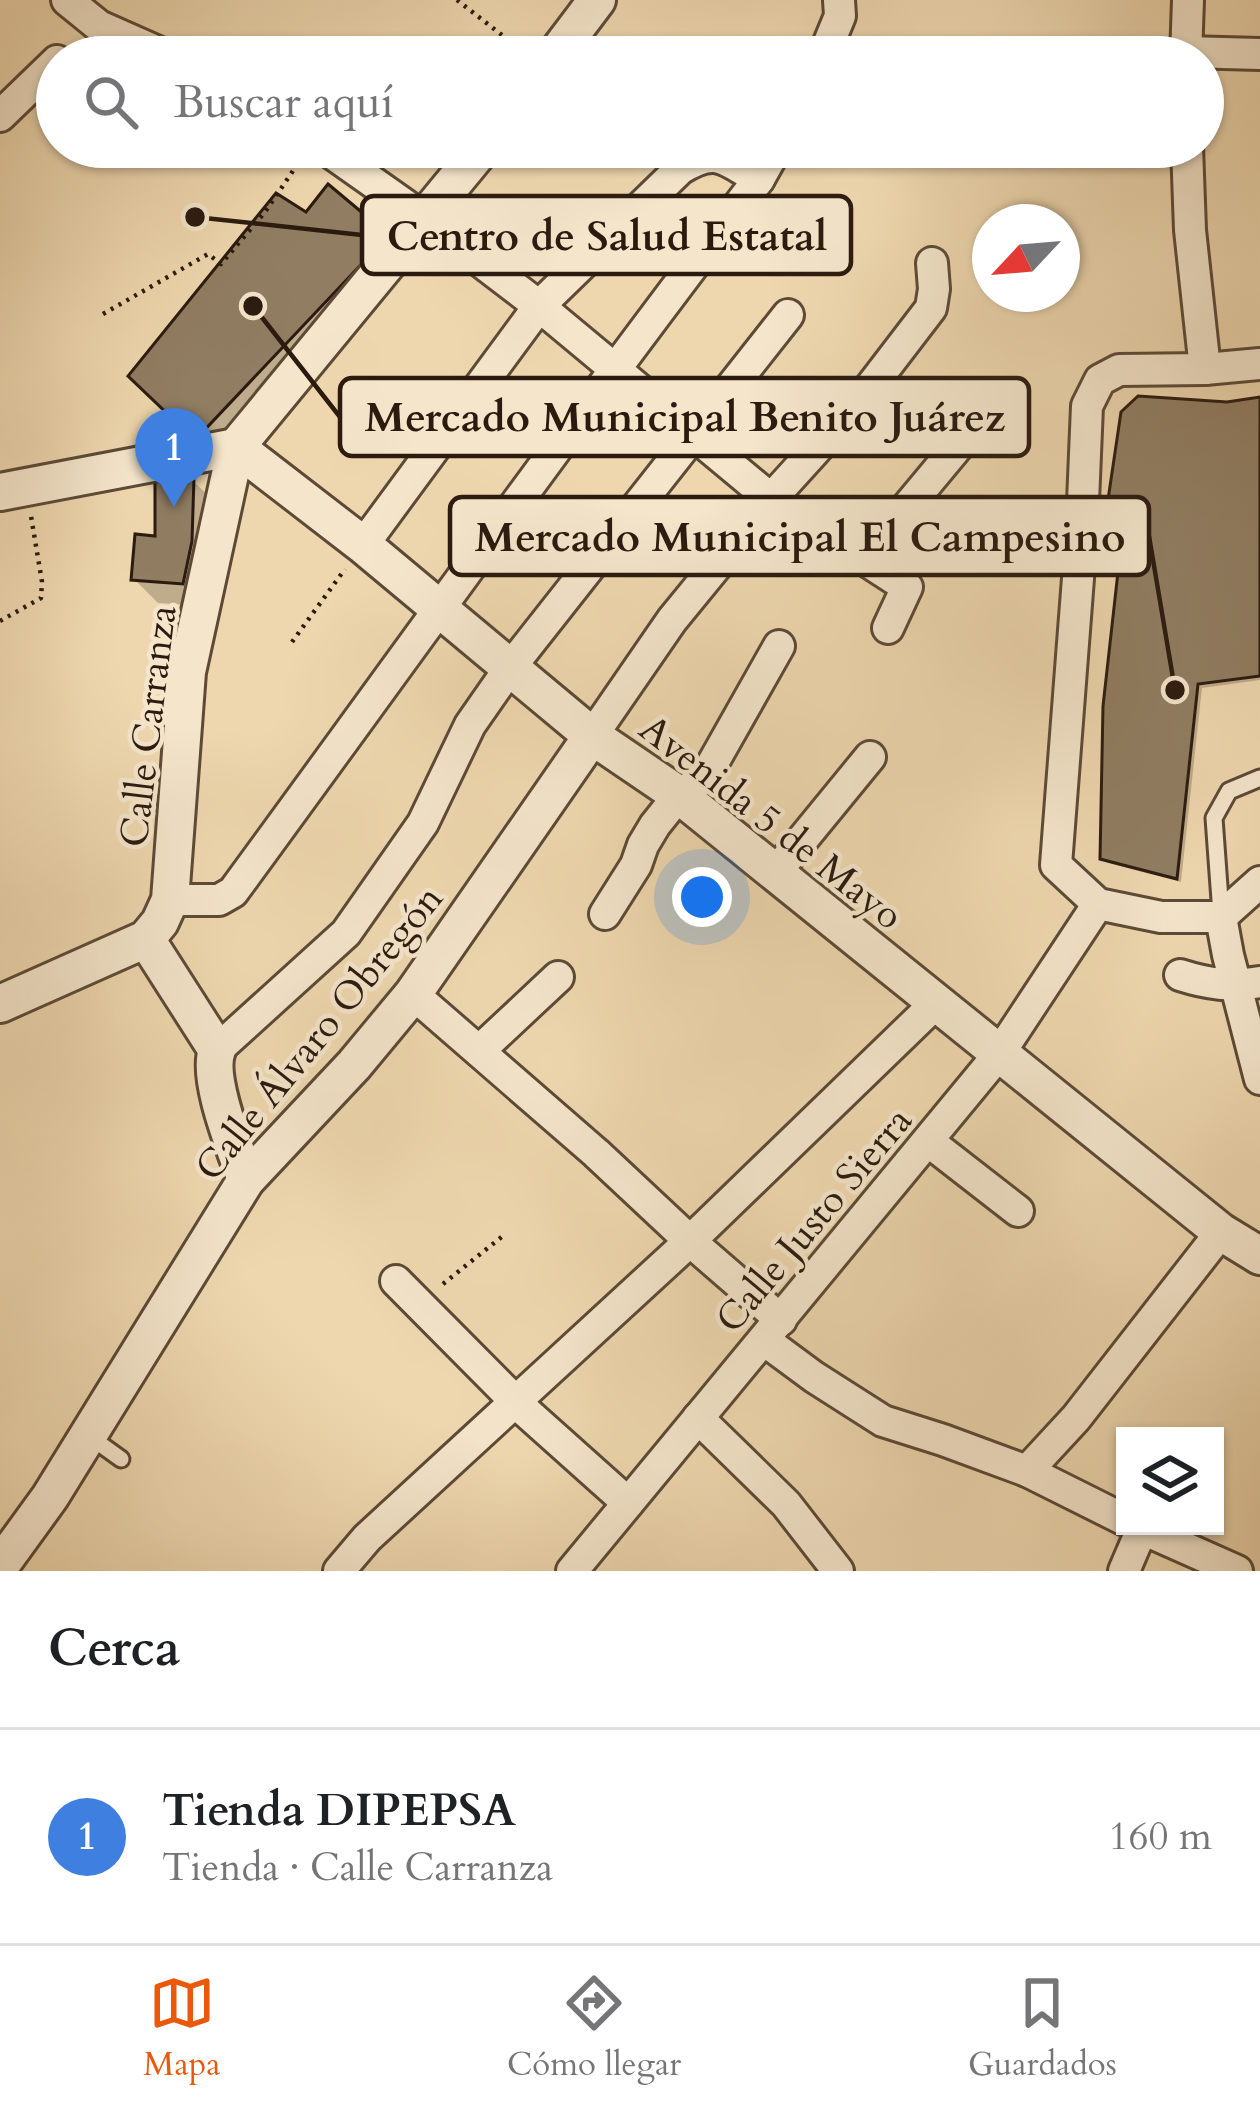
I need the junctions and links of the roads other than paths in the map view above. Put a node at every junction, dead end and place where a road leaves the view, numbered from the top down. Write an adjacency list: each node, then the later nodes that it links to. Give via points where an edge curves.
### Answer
1 (67, 0): 5 (street)
2 (597, 0): 8 (street)
3 (839, 0): 9 (street)
4 (1188, 0): 10 (street)
5 (99, 26): 6 (street); 7 (street)
6 (87, 36)
7 (122, 36)
8 (570, 36)
9 (832, 36)
10 (1187, 36)
11 (1224, 54): 12 (street)
12 (1260, 54)
13 (36, 82): 14 (street)
14 (0, 116)
15 (353, 168): 22 (street)
16 (466, 168): 22 (street)
17 (682, 168): 24 (street)
18 (740, 168): 21 (street)
19 (766, 168): 21 (street)
20 (1188, 168): 27 (street)
21 (760, 179): 28 (street)
22 (425, 219): 24 (street); 31 (street)
23 (932, 263): 33 (street, via 931,308)
24 (539, 306): 28 (street); 34 (street)
25 (788, 315): 29 (street)
26 (1260, 364): 27 (street)
27 (1205, 369): 47 (street, via 1119,370 1100,380 1087,406 1056,866)
28 (613, 370): 29 (street); 36 (street)
29 (694, 435): 33 (street); 39 (street)
30 (958, 446): 35 (street)
31 (236, 447): 32 (street); 34 (street, Avenida 5 de Mayo); 46 (street, Calle Carranza, via 187,672)
32 (9, 490)
33 (771, 499): 35 (street); 40 (street, via 672,620)
34 (363, 545): 36 (street, Avenida 5 de Mayo)
35 (870, 562): 37 (street, via 907,587)
36 (440, 612): 39 (street, Avenida 5 de Mayo); 46 (street, via 233,892)
37 (888, 628)
38 (779, 646): 43 (street, via 705,777)
39 (509, 669): 40 (street, Avenida 5 de Mayo); 57 (street, via 470,725 423,823 346,933)
40 (592, 736): 43 (street, Avenida 5 de Mayo); 54 (street, Calle Álvaro Obregón)
41 (870, 757): 44 (street)
42 (1260, 778): 49 (lane, via 1228,790 1214,818)
43 (679, 795): 44 (street, Avenida 5 de Mayo); 48 (street)
44 (775, 873): 56 (street, Avenida 5 de Mayo)
45 (1260, 881): 49 (street)
46 (170, 901): 50 (street, Calle Carranza)
47 (1098, 904): 49 (street, via 1161,917); 59 (street, Calle Justo Sierra)
48 (605, 914)
49 (1221, 917): 53 (street)
50 (146, 939): 55 (street); 57 (street)
51 (1180, 975): 53 (street)
52 (558, 977): 58 (street)
53 (1248, 984): 60 (street)
54 (412, 994): 58 (street); 62 (street, Calle Álvaro Obregón)
55 (0, 1004)
56 (936, 1004): 59 (street, Avenida 5 de Mayo); 65 (street)
57 (217, 1051): 62 (street, via 212,1063)
58 (478, 1051): 65 (street)
59 (999, 1054): 61 (street, Calle Justo Sierra); 64 (street, Avenida 5 de Mayo)
60 (1260, 1079)
61 (928, 1141): 63 (street); 68 (street, Calle Justo Sierra)
62 (246, 1180): 71 (street, Calle Álvaro Obregón)
63 (1018, 1211)
64 (1221, 1232): 66 (street, Avenida 5 de Mayo); 73 (street)
65 (690, 1241): 68 (street); 69 (street)
66 (1260, 1256)
67 (396, 1281): 69 (street)
68 (772, 1330): 70 (street, Calle Justo Sierra); 73 (street, via 883,1421)
69 (516, 1402): 74 (street); 81 (street)
70 (698, 1418): 74 (street, Calle Justo Sierra); 82 (street, via 786,1504)
71 (89, 1436): 72 (lane); 79 (street, Calle Álvaro Obregón)
72 (121, 1459)
73 (1027, 1471): 75 (street)
74 (628, 1503): 80 (street, Calle Justo Sierra)
75 (1116, 1516)
76 (1133, 1535): 83 (street)
77 (1149, 1535): 78 (street)
78 (1186, 1561): 84 (street)
79 (0, 1566)
80 (579, 1568)
81 (339, 1571)
82 (838, 1571)
83 (1124, 1571)
84 (1237, 1571)

